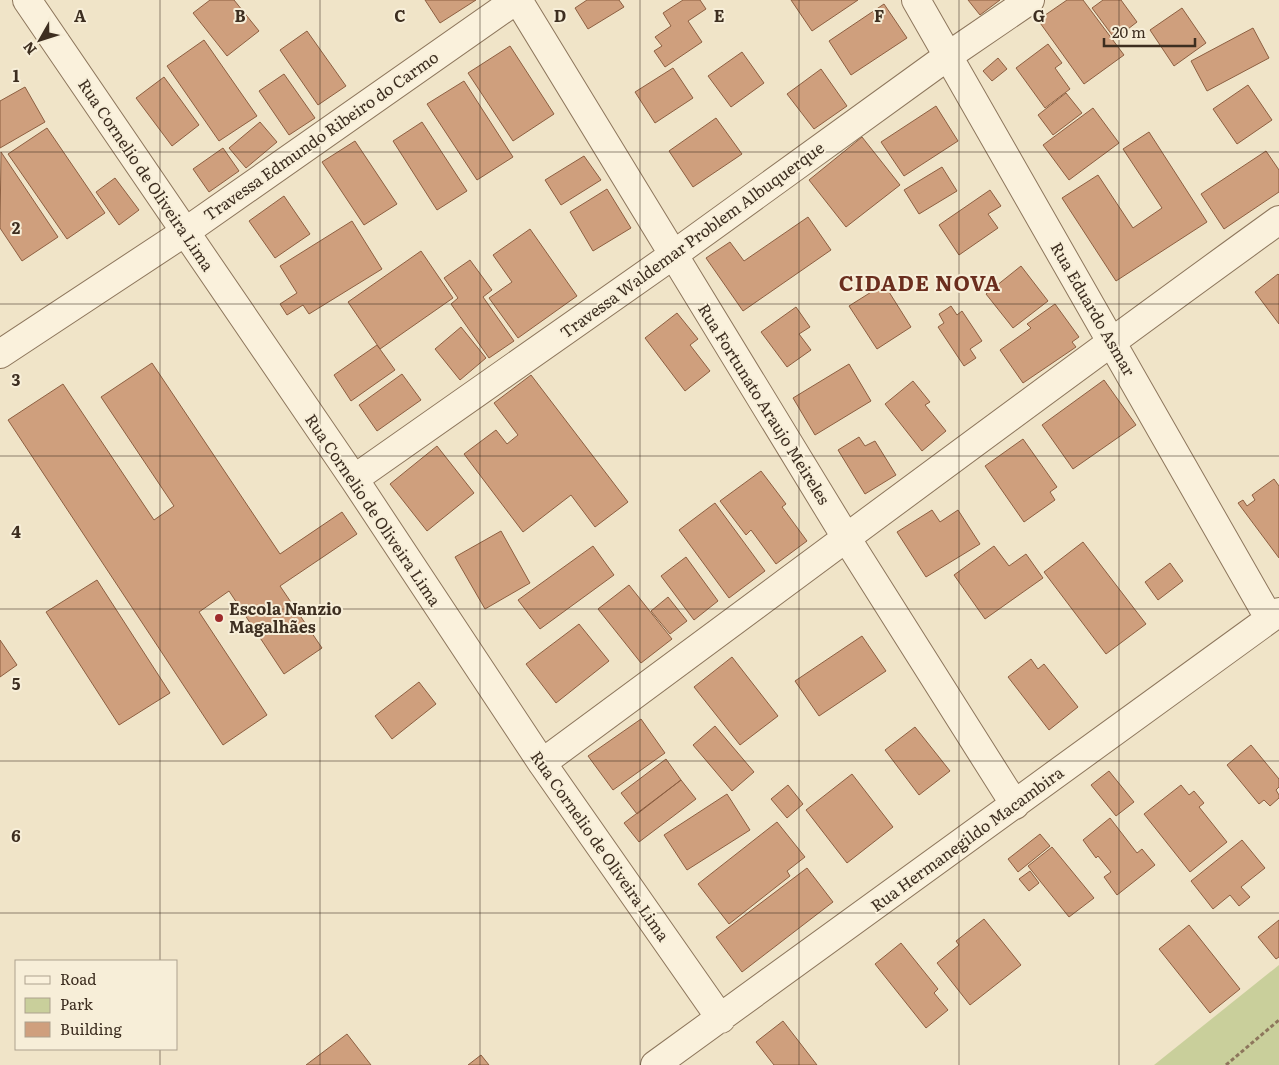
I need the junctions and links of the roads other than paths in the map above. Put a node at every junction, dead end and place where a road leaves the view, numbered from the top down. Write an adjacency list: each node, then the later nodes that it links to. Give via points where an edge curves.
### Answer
1 (27, 0): 7 (street, Rua Cornelio de Oliveira Lima)
2 (517, 0): 7 (street, Travessa Edmundo Ribeiro do Carmo); 8 (street, Rua Fortunato Araujo Meireles)
3 (916, 0): 5 (street, Rua Eduardo Asmar)
4 (1030, 0): 5 (street, Travessa Waldemar Problem Albuquerque)
5 (948, 56): 8 (street, Travessa Waldemar Problem Albuquerque); 9 (street, Rua Eduardo Asmar)
6 (1279, 220): 9 (street)
7 (185, 232): 10 (street, Travessa Edmundo Ribeiro do Carmo); 11 (street, Rua Cornelio de Oliveira Lima)
8 (673, 255): 11 (street, Travessa Waldemar Problem Albuquerque); 12 (street, Rua Fortunato Araujo Meireles)
9 (1112, 341): 12 (street); 13 (street, Rua Eduardo Asmar)
10 (0, 354)
11 (354, 479): 14 (street, Rua Cornelio de Oliveira Lima)
12 (847, 539): 14 (street); 15 (street, Rua Fortunato Araujo Meireles)
13 (1274, 615): 15 (street, Rua Hermanegildo Macambira)
14 (542, 763): 16 (street, Rua Cornelio de Oliveira Lima)
15 (1015, 805): 16 (street, Rua Hermanegildo Macambira)
16 (720, 1019): 17 (street, Rua Hermanegildo Macambira)
17 (655, 1065)

